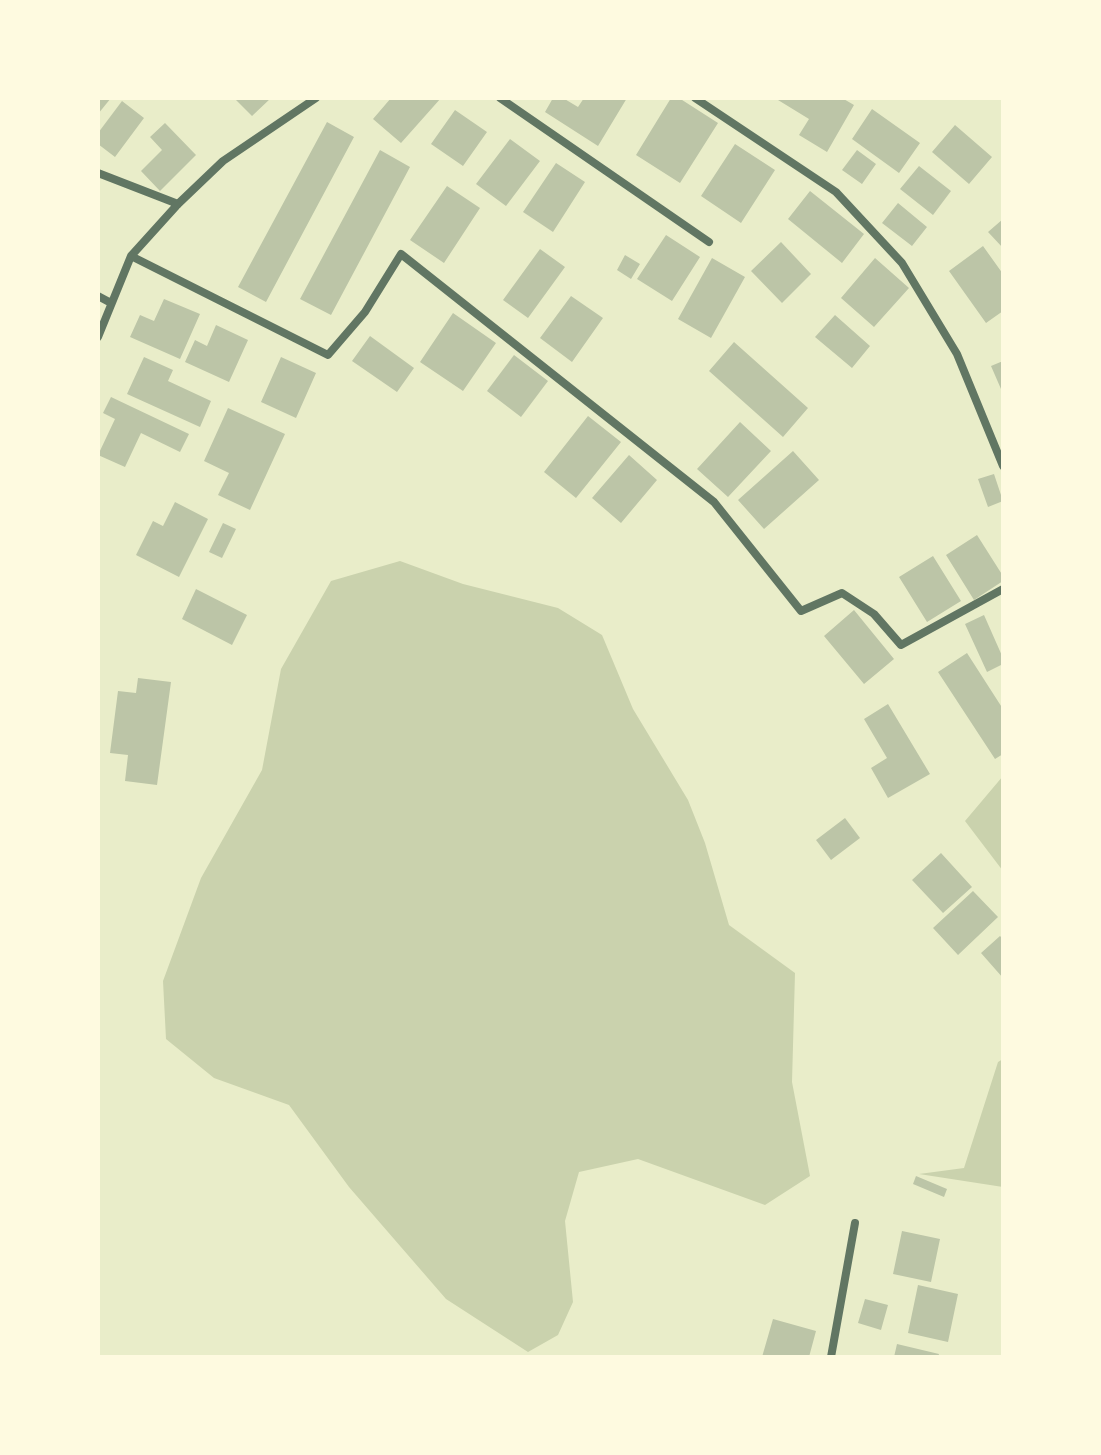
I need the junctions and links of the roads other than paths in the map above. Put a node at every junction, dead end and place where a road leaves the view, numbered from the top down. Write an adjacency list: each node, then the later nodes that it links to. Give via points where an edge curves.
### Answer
1 (316, 98): 5 (street, via 223,161)
2 (500, 98): 6 (street)
3 (695, 98): 11 (street, via 836,192 902,263 957,354)
4 (98, 173): 5 (street)
5 (178, 204): 7 (street)
6 (709, 242)
7 (131, 256): 9 (street); 12 (street, via 328,355 365,312 401,254 714,502 801,611 842,593 874,614 901,645)
8 (98, 296): 9 (street)
9 (111, 303): 10 (street)
10 (98, 337)
11 (1003, 466)
12 (1003, 589)
13 (855, 1223): 14 (street)
14 (831, 1357)

